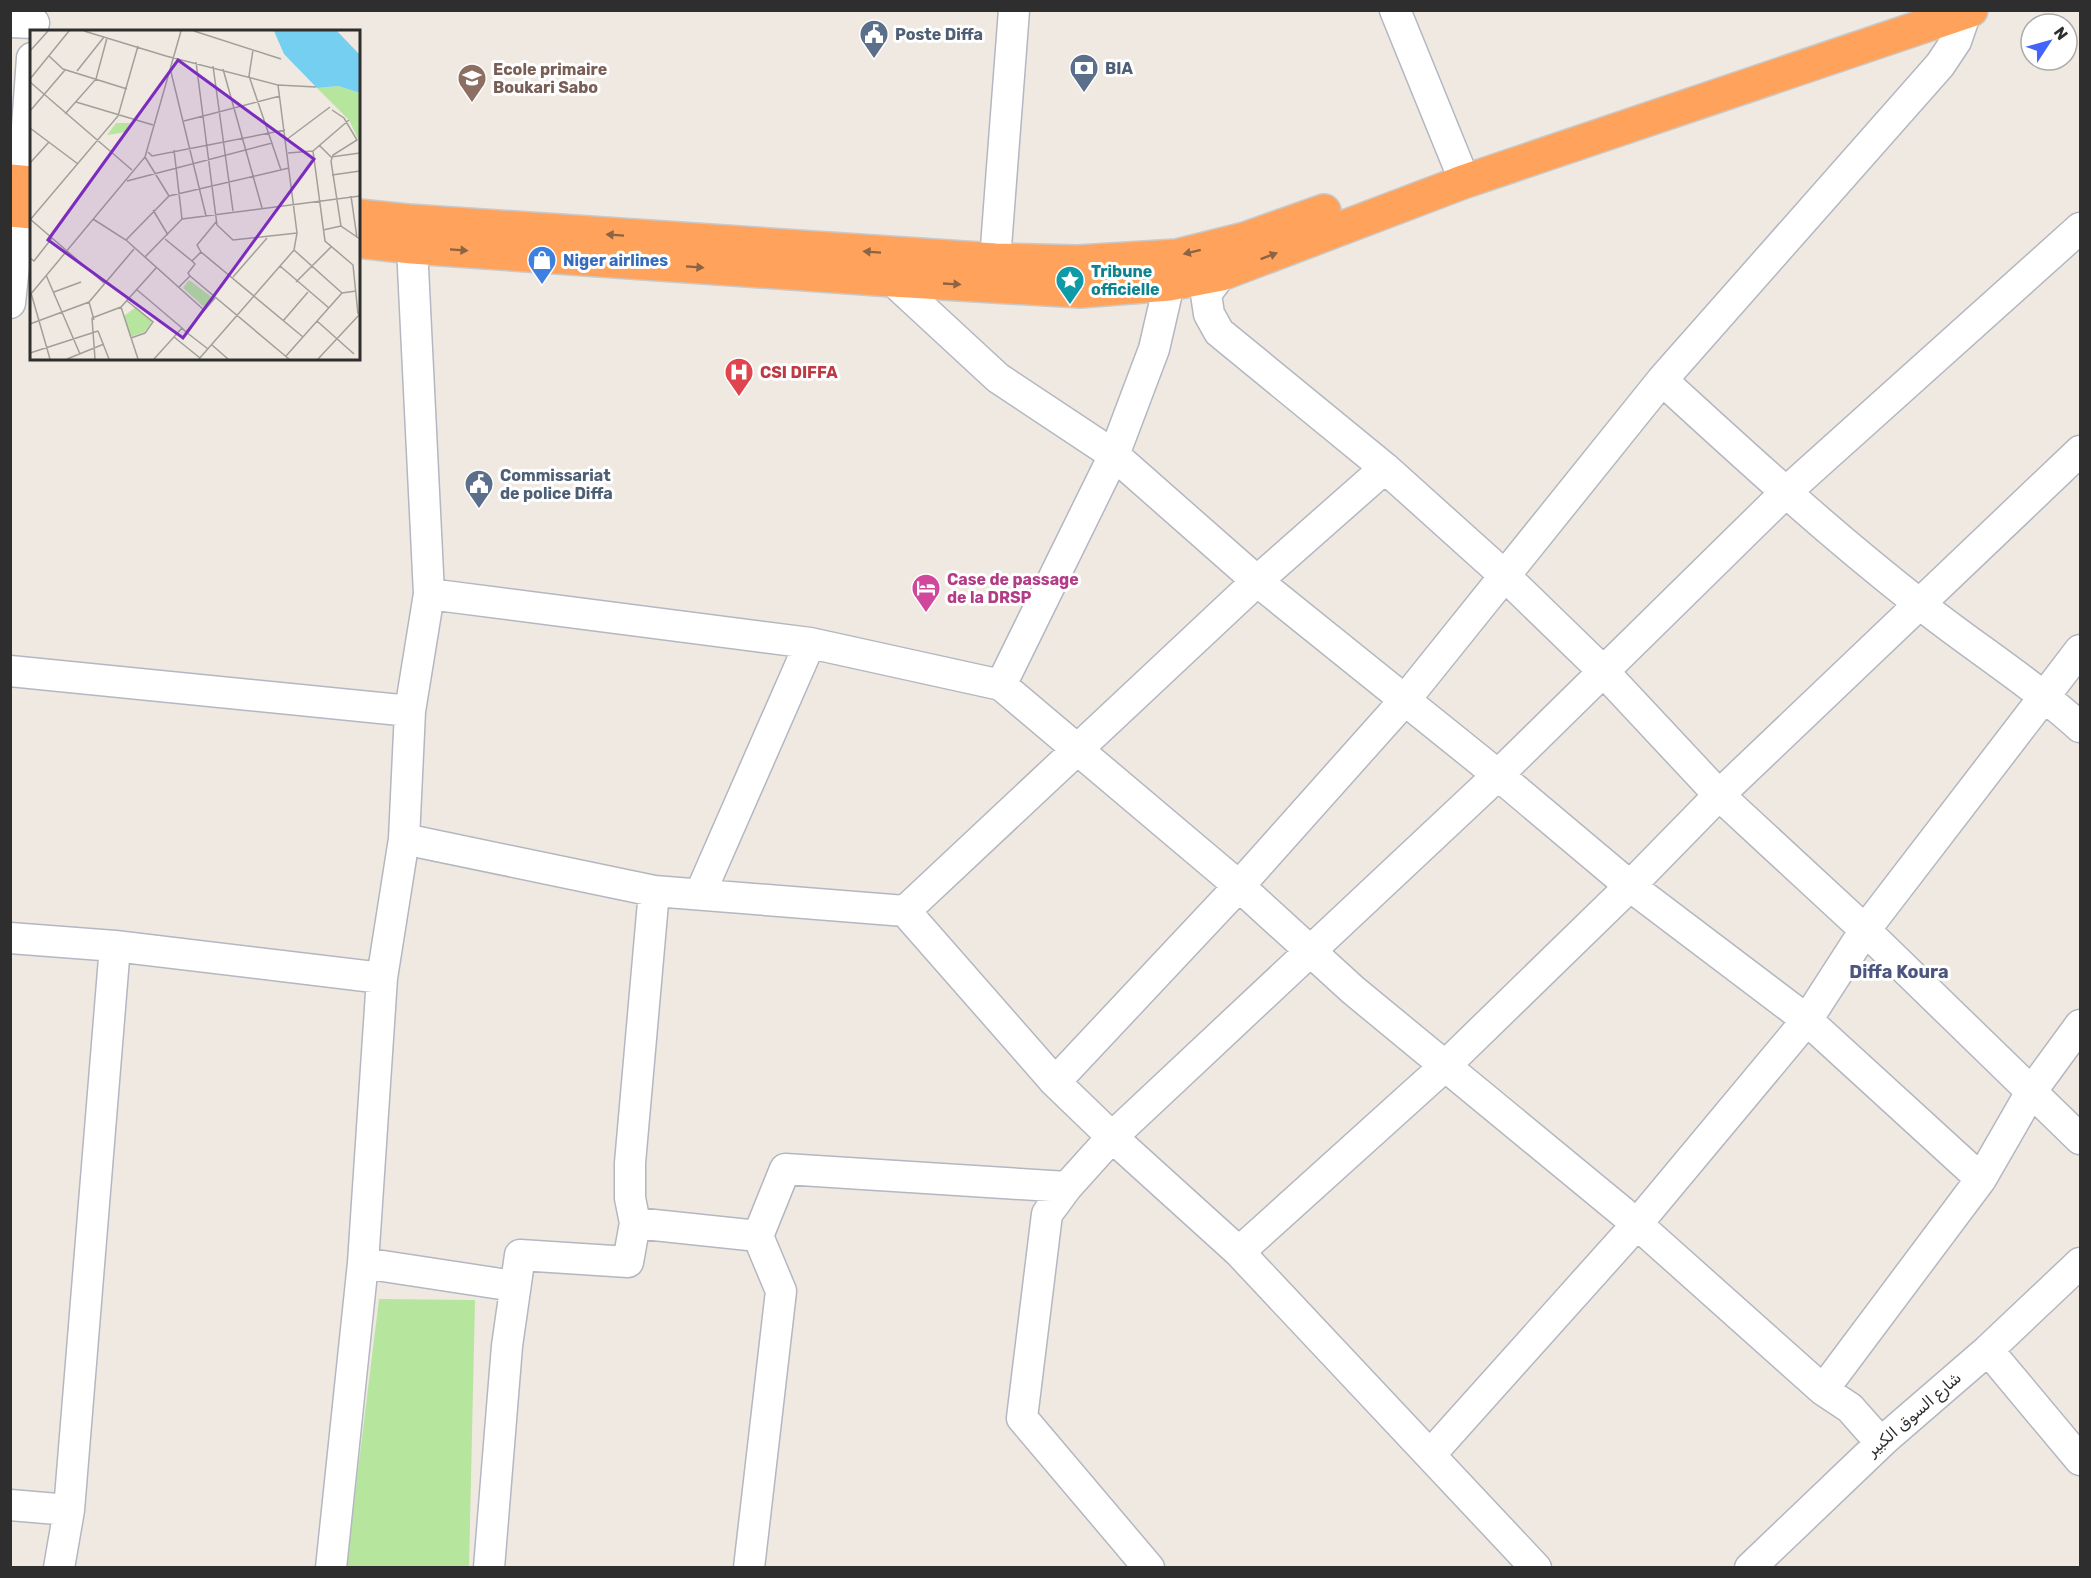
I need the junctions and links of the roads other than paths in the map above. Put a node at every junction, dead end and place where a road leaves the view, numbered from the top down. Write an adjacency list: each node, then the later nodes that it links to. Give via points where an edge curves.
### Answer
1 (1014, 10): 12 (street)
2 (1395, 10): 6 (street)
3 (1904, 10): 6 (highway, via 1664,98)
4 (1969, 11): 13 (highway, one-way to 4, via 1463,182); 17 (street, via 1940,65)
5 (30, 83): 7 (street)
6 (1458, 165): 12 (highway, one-way to 12, via 1245,238 1177,256 1078,262)
7 (21, 196): 16 (street)
8 (360, 217): 10 (highway)
9 (2080, 228): 21 (street)
10 (410, 234): 11 (highway); 12 (highway, one-way to 10); 14 (highway, one-way to 14); 24 (street)
11 (360, 241)
12 (995, 260)
13 (1221, 274): 15 (highway); 20 (street, via 1206,294 1209,314 1219,332)
14 (892, 280): 15 (highway, one-way to 15, via 1080,291); 19 (street, via 998,378)
15 (1169, 284): 19 (street, via 1154,349)
16 (10, 303)
17 (1662, 380): 21 (street); 22 (street)
18 (2080, 452): 25 (street)
19 (1114, 454): 23 (street); 30 (street)
20 (1385, 468): 22 (street); 23 (street)
21 (1786, 492): 25 (street); 29 (street)
22 (1504, 575): 29 (street); 32 (street)
23 (1257, 581): 32 (street); 35 (street)
24 (429, 594): 26 (street); 33 (street)
25 (1921, 605): 31 (street); 37 (street)
26 (810, 643): 30 (street); 42 (street)
27 (2080, 650): 31 (street)
28 (10, 671): 33 (street)
29 (1603, 671): 36 (street); 37 (street)
30 (1002, 685): 35 (street)
31 (2046, 696): 34 (street); 44 (street)
32 (1404, 701): 36 (street); 39 (street)
33 (410, 711): 38 (street)
34 (2080, 728)
35 (1078, 749): 39 (street); 43 (street)
36 (1498, 775): 40 (street); 47 (street)
37 (1719, 795): 40 (street); 44 (street)
38 (404, 838): 41 (street); 48 (street)
39 (1239, 886): 47 (street); 52 (street)
40 (1630, 886): 49 (street); 51 (street)
41 (654, 891): 42 (street); 58 (street, via 630,1163)
42 (700, 894): 43 (street)
43 (904, 911): 52 (street)
44 (1864, 930): 49 (street); 53 (street)
45 (10, 938): 46 (street)
46 (115, 946): 48 (street); 71 (street)
47 (1311, 952): 51 (street); 54 (street)
48 (382, 978): 62 (street)
49 (1807, 1020): 56 (street); 59 (street)
50 (2080, 1025): 53 (street)
51 (1445, 1066): 59 (street); 61 (street)
52 (1055, 1082): 54 (street)
53 (2031, 1092): 55 (street); 56 (street)
54 (1112, 1137): 57 (street); 61 (street)
55 (2080, 1139)
56 (1981, 1179): 66 (street)
57 (1066, 1188): 60 (street, via 785,1169); 76 (street, via 1047,1214 1022,1418)
58 (635, 1223): 60 (street); 64 (street, via 628,1262 520,1255)
59 (1637, 1224): 66 (street); 68 (street)
60 (758, 1236): 75 (street, via 782,1291)
61 (1239, 1252): 68 (street)
62 (363, 1263): 64 (street); 73 (street)
63 (2080, 1263): 65 (street, شارع السوق الكبير)
64 (514, 1286): 74 (street)
65 (1988, 1350): 67 (street, شارع السوق الكبير); 69 (street)
66 (1823, 1390): 67 (street, via 1850,1408 1873,1434)
67 (1885, 1439): 78 (street, شارع السوق الكبير)
68 (1430, 1455): 77 (street)
69 (2080, 1460)
70 (10, 1505): 71 (street)
71 (69, 1510): 72 (street)
72 (60, 1568)
73 (331, 1568)
74 (489, 1568)
75 (749, 1568)
76 (1149, 1568)
77 (1536, 1568)
78 (1750, 1568)

